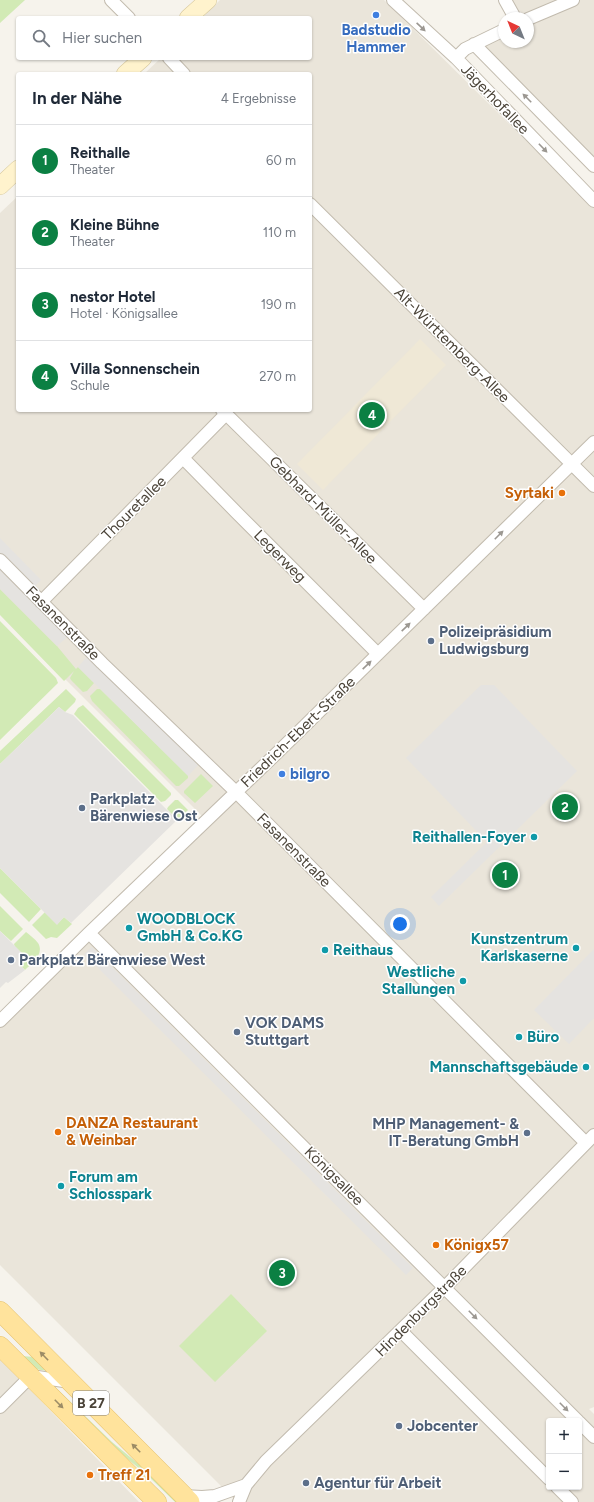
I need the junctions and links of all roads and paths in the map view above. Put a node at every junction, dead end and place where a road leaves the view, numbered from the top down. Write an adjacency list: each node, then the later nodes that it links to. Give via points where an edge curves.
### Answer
1 (110, 0): 7 (street)
2 (208, 0): 8 (main road)
3 (393, 0): 12 (street, Jägerhofallee, one-way to 12)
4 (505, 0): 6 (street)
5 (573, 0): 9 (street)
6 (512, 12)
7 (127, 16)
8 (190, 16)
9 (534, 16)
10 (498, 33): 11 (street)
11 (474, 44): 12 (street); 17 (street, Jägerhofallee, one-way to 11)
12 (456, 58): 20 (street, Jägerhofallee, one-way to 20)
13 (141, 60): 15 (main road)
14 (171, 60): 16 (street)
15 (127, 72)
16 (182, 72)
17 (594, 166)
18 (16, 171): 19 (main road)
19 (0, 186)
20 (594, 201)
21 (312, 206): 25 (street, Alt-Württemberg-Allee)
22 (224, 412): 24 (street, Thouretallee); 29 (street, Gebhard-Müller-Allee)
23 (594, 442): 25 (street, Friedrich-Ebert-Straße)
24 (183, 458): 28 (street, Thouretallee); 30 (street, Legerweg)
25 (572, 464): 26 (street, Alt-Württemberg-Allee); 29 (street, Friedrich-Ebert-Straße, one-way to 25)
26 (594, 486)
27 (0, 560): 28 (street, Fasanenstraße)
28 (41, 602): 31 (street, Fasanenstraße)
29 (424, 609): 30 (street, Friedrich-Ebert-Straße, one-way to 29)
30 (378, 654): 31 (street, Friedrich-Ebert-Straße, one-way to 30)
31 (236, 792): 32 (street, Friedrich-Ebert-Straße); 34 (street, Fasanenstraße)
32 (89, 933): 33 (street, Friedrich-Ebert-Straße); 35 (street, Königsallee)
33 (0, 1021)
34 (590, 1139): 35 (street, Hindenburgstraße)
35 (445, 1287): 37 (street, Hindenburgstraße); 42 (street, Königsallee, one-way to 42)
36 (0, 1311): 40 (main road, B 27, one-way to 36)
37 (401, 1331): 45 (street); 46 (street, Hindenburgstraße, via 288,1438)
38 (0, 1346): 39 (main road, B 27)
39 (31, 1376): 40 (street); 41 (street); 49 (main road, B 27, one-way to 49)
40 (70, 1382): 48 (main road, B 27, one-way to 40)
41 (0, 1407)
42 (576, 1418)
43 (582, 1424): 44 (street, Königsallee)
44 (594, 1436)
45 (546, 1476)
46 (246, 1485): 48 (street, via 215,1496); 50 (street, Hindenburgstraße)
47 (560, 1490): 51 (street)
48 (187, 1499)
49 (157, 1502)
50 (239, 1502)
51 (572, 1502)

